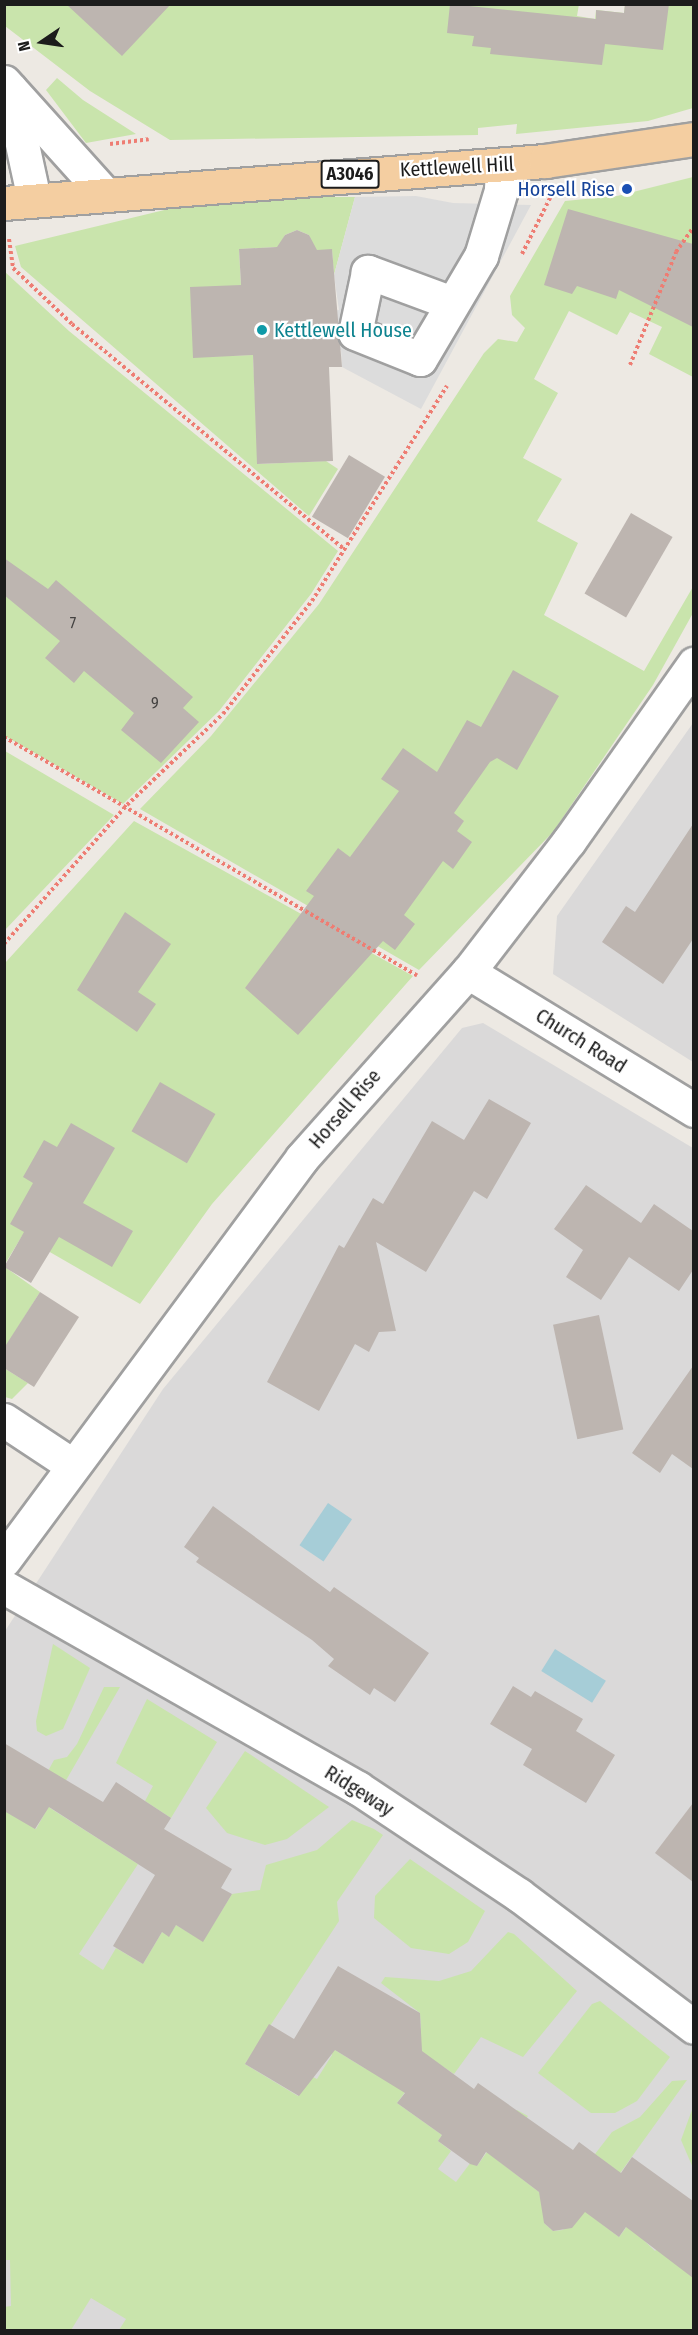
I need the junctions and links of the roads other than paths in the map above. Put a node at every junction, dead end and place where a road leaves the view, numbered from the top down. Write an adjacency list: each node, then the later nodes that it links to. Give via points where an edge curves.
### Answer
1 (7, 85): 4 (street); 5 (street)
2 (693, 139): 3 (main road, Kettlewell Hill / A3046)
3 (502, 165): 4 (main road, Kettlewell Hill / A3046); 6 (street, via 501,190 481,256)
4 (104, 193): 5 (main road, Kettlewell Hill / A3046)
5 (19, 201)
6 (452, 303)
7 (693, 664): 8 (street, Horsell Rise, via 573,836)
8 (468, 972): 9 (street, Church Road); 11 (street, Horsell Rise, via 302,1158)
9 (693, 1110)
10 (4, 1420): 11 (street)
11 (72, 1465): 12 (street, Horsell Rise)
12 (4, 1560)
13 (4, 1587): 14 (street, Ridgeway, via 358,1788 519,1895)
14 (693, 2027)

